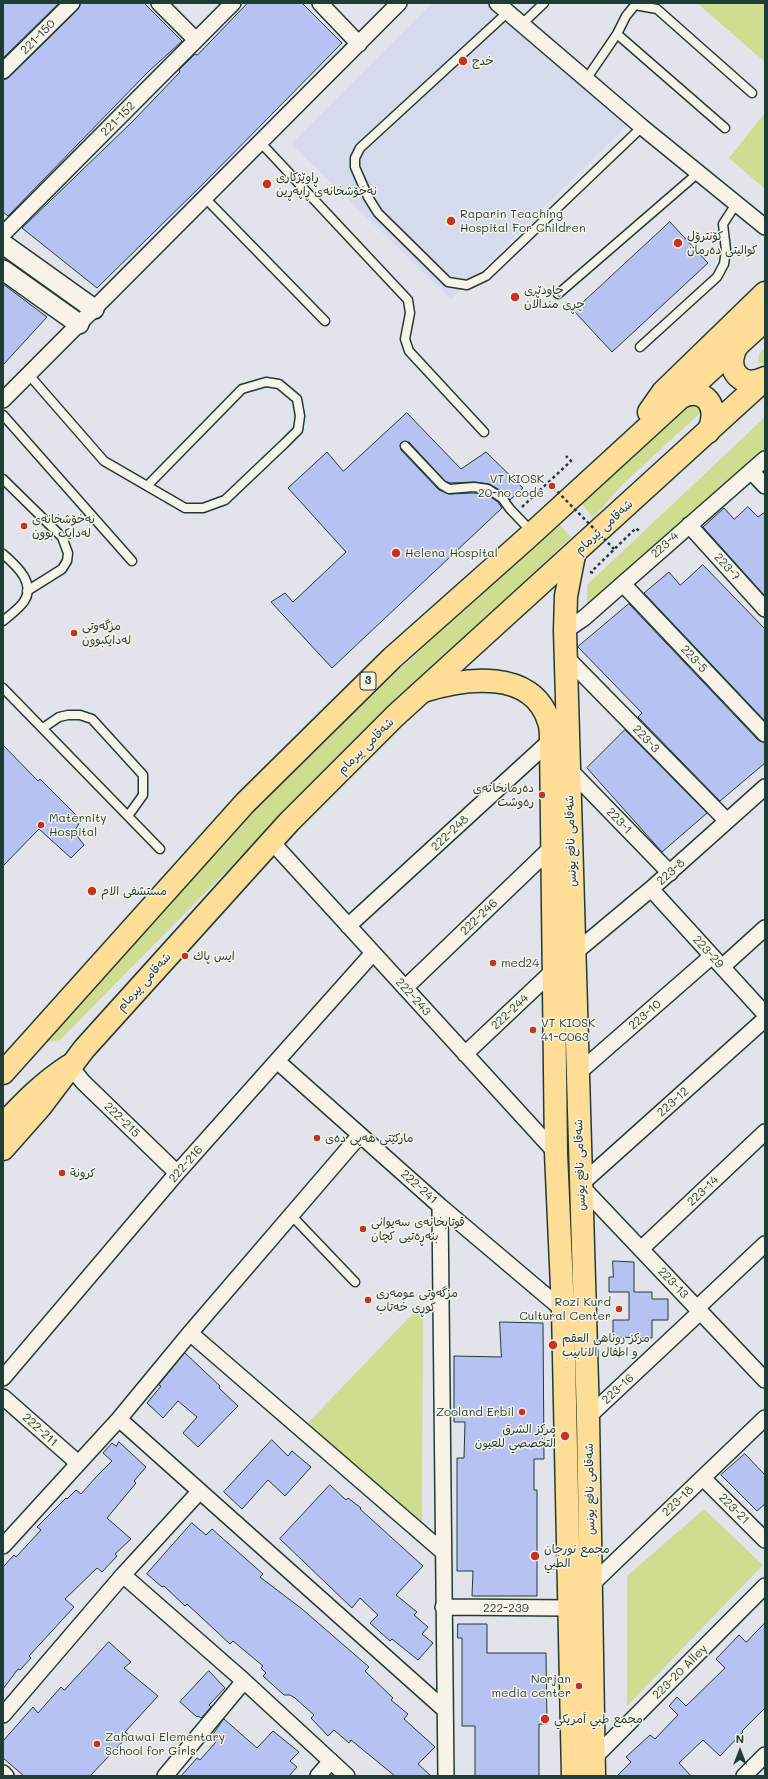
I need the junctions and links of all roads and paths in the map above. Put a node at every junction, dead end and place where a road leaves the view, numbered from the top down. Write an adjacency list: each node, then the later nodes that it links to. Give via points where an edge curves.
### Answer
1 (72, 3): 12 (street, 221-150)
2 (159, 3): 10 (street)
3 (233, 3): 10 (street, 221-152)
4 (320, 3): 11 (street)
5 (399, 3): 11 (street)
6 (544, 3): 8 (lane)
7 (502, 8): 8 (street); 15 (lane, via 360,148 355,158 355,167 378,213 448,282 467,285 486,276)
8 (522, 24): 13 (street)
9 (617, 34): 13 (lane); 14 (lane, via 626,16 635,6 657,9); 16 (lane)
10 (196, 40): 22 (street, 221-152)
11 (359, 44): 17 (street)
12 (3, 71)
13 (587, 78): 15 (street)
14 (752, 93)
15 (642, 127): 18 (street)
16 (725, 128)
17 (260, 142): 19 (street); 38 (lane, via 408,300 410,313 405,339 409,350)
18 (698, 173): 20 (street); 26 (lane)
19 (205, 198): 27 (street); 29 (lane)
20 (736, 204): 21 (street); 32 (lane, via 723,224 726,250 724,264 717,277)
21 (765, 227)
22 (3, 234)
23 (3, 244): 27 (street)
24 (3, 270): 30 (street)
25 (765, 293): 41 (main road, via 663,392)
26 (558, 294)
27 (94, 309): 30 (street)
28 (765, 320): 31 (main road, 3)
29 (325, 321)
30 (79, 324): 33 (street)
31 (739, 343): 34 (main road, via 731,357 732,367 736,373 747,381); 35 (main road, 3)
32 (640, 347)
33 (29, 375): 36 (street); 47 (lane, via 104,462)
34 (765, 379): 39 (main road, شەقامی پیرمام)
35 (679, 398): 39 (main road, via 690,394 698,395 709,402 714,415); 41 (main road, 3)
36 (3, 400)
37 (3, 415): 56 (lane)
38 (484, 432)
39 (708, 432): 55 (main road, شەقامی پیرمام)
40 (405, 446): 52 (lane, via 442,485 449,489 488,489 502,498)
41 (618, 455): 52 (main road, 3)
42 (566, 456): 46 (path, via 571,461)
43 (765, 458): 44 (street, 223-4)
44 (751, 471): 48 (street); 50 (street, 223-4)
45 (3, 479): 59 (lane, via 62,537 68,553 62,569)
46 (548, 482): 49 (path); 53 (path, bridge)
47 (147, 486): 47 (lane, via 242,389 266,382 279,384 297,399 300,416 298,430 225,500 204,508 184,508)
48 (765, 486)
49 (521, 508)
50 (688, 525): 58 (street, 223-4); 60 (street, 223-7)
51 (639, 531): 53 (path, via 636,528)
52 (532, 533): 90 (main road, 3, via 392,658 245,802)
53 (614, 550): 57 (path, via 591,572)
54 (3, 554): 59 (lane, via 18,566 26,579)
55 (574, 555): 62 (main road, شەقامی نافع یونس, via 566,596); 65 (main road, شەقامی پیرمام)
56 (132, 561)
57 (593, 573)
58 (623, 584): 62 (street, 223-4); 67 (street, 223-5)
59 (27, 591): 61 (lane, via 23,603)
60 (765, 609)
61 (3, 621)
62 (565, 631): 63 (main road, شەقامی نافع یونس)
63 (566, 658): 69 (main road, شەقامی نافع یونس); 72 (street, 223-3)
64 (3, 688): 66 (lane)
65 (423, 691): 68 (main road, شەقامی نافع یونس, via 468,682 507,682 525,689 541,704 549,722); 73 (main road, شەقامی پیرمام)
66 (43, 728): 71 (lane); 71 (lane, via 59,717 68,715 92,719 143,775 143,795)
67 (765, 734)
68 (551, 740): 74 (main road, شەقامی نافع یونس); 78 (street, 222-248)
69 (569, 769): 76 (street, 223-1); 81 (main road, شەقامی نافع یونس)
70 (765, 787): 72 (street, 223-8)
71 (128, 816): 75 (lane)
72 (727, 821): 76 (street, 223-8)
73 (271, 841): 78 (street, 222-243); 89 (main road, شەقامی پیرمام)
74 (552, 847): 83 (main road, شەقامی نافع یونس); 84 (street, 222-246)
75 (160, 849)
76 (670, 873): 77 (street, 223-8)
77 (651, 889): 81 (street, 223-8); 82 (street, 223-29)
78 (348, 926): 80 (street, 222-243)
79 (765, 928): 82 (street, 223-10)
80 (373, 953): 84 (street, 222-243); 88 (street, 222-216)
81 (574, 953): 83 (street, 223-8); 91 (main road, شەقامی نافع یونس)
82 (717, 961): 85 (street, 223-29); 91 (street, 223-10)
83 (554, 970): 87 (street, 222-244); 96 (main road, شەقامی نافع یونس)
84 (405, 988): 87 (street, 222-243)
85 (765, 1014)
86 (765, 1019): 98 (street, 223-12)
87 (465, 1054): 96 (street, 222-243)
88 (277, 1061): 94 (street, 222-241); 97 (street, 222-216)
89 (70, 1066): 92 (main road, via 32,1093); 95 (main road, شەقامی پیرمام, via 41,1106); 97 (street, 222-215, via 83,1082)
90 (3, 1073)
91 (577, 1074): 98 (main road, شەقامی نافع یونس)
92 (3, 1125)
93 (765, 1132): 103 (street, 223-14)
94 (360, 1135): 100 (street, 222-241); 101 (street)
95 (3, 1149)
96 (556, 1153): 99 (main road, شەقامی نافع یونس)
97 (177, 1173): 108 (street, 222-216)
98 (580, 1185): 99 (main road); 103 (street, 223-13); 111 (main road, شەقامی نافع یونس)
99 (558, 1186): 105 (main road, شەقامی نافع یونس)
100 (440, 1206): 105 (street, 222-241); 119 (street)
101 (291, 1215): 104 (lane); 107 (street)
102 (765, 1244): 106 (street, 223-16)
103 (641, 1249): 106 (street, 223-13)
104 (356, 1282)
105 (563, 1310): 124 (main road, شەقامی نافع یونس)
106 (698, 1310): 109 (street, 223-13); 111 (street, 223-16)
107 (190, 1333): 113 (street); 119 (street)
108 (3, 1378)
109 (765, 1380)
110 (3, 1397): 114 (street, 222-211)
111 (588, 1418): 121 (main road, شەقامی نافع یونس)
112 (765, 1418): 115 (street, 223-18)
113 (119, 1419): 114 (street); 116 (street)
114 (78, 1463): 118 (street)
115 (703, 1478): 117 (street, 223-21); 121 (street, 223-18)
116 (199, 1492): 120 (street); 126 (street)
117 (765, 1540)
118 (3, 1546)
119 (442, 1551): 123 (street)
120 (123, 1575): 125 (street); 127 (street)
121 (592, 1584): 130 (main road, شەقامی نافع یونس)
122 (765, 1586): 130 (street, 223-20 Alley)
123 (443, 1607): 124 (street, 222-239); 126 (street)
124 (569, 1608): 137 (main road, شەقامی نافع یونس)
125 (244, 1681): 129 (street); 133 (street)
126 (445, 1710): 136 (street)
127 (3, 1715)
128 (765, 1755): 138 (street)
129 (331, 1761): 134 (street); 135 (street)
130 (594, 1767)
131 (3, 1773): 132 (street)
132 (6, 1776)
133 (165, 1776)
134 (318, 1776)
135 (347, 1776)
136 (446, 1776)
137 (573, 1776)
138 (744, 1776)

